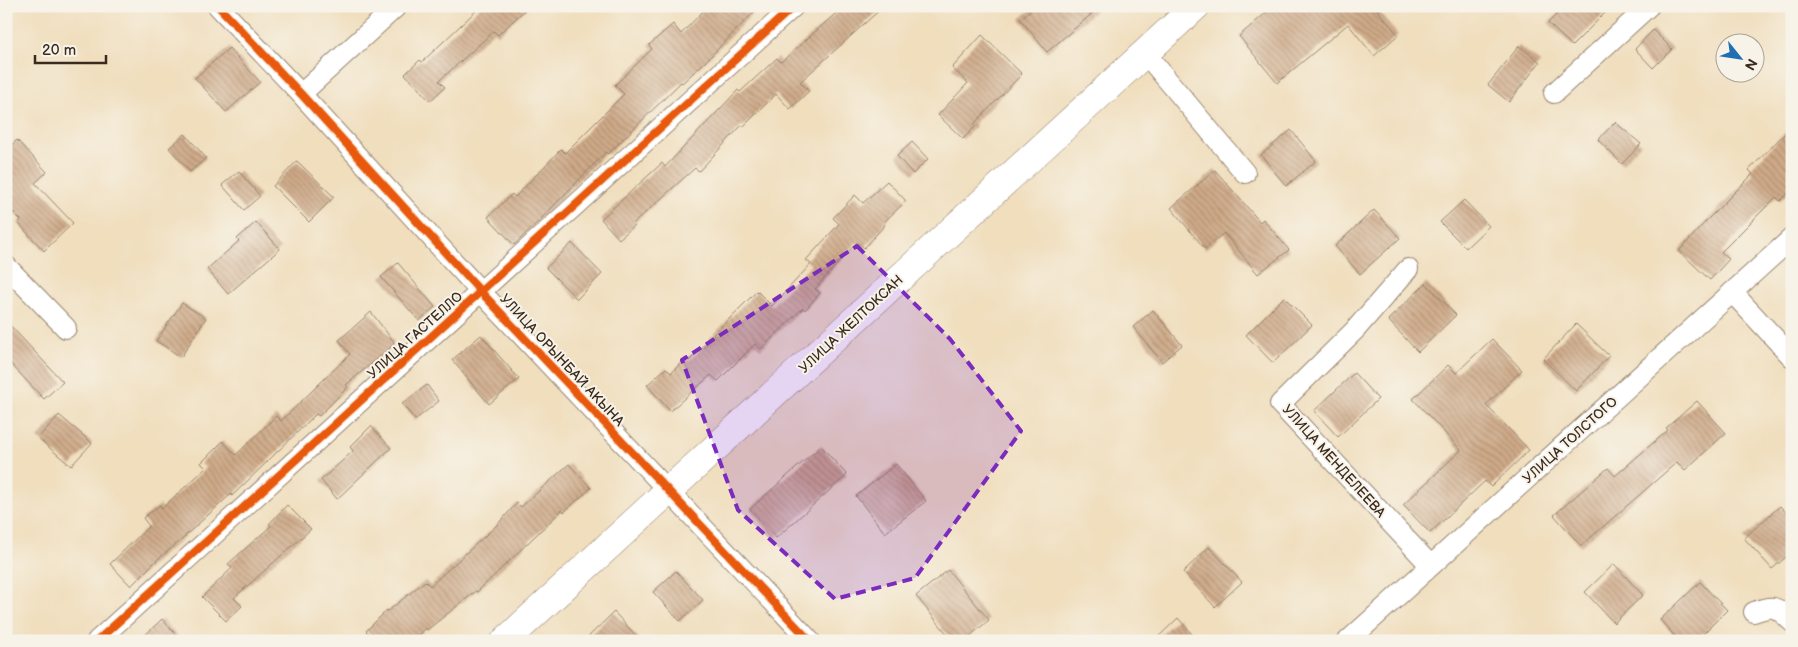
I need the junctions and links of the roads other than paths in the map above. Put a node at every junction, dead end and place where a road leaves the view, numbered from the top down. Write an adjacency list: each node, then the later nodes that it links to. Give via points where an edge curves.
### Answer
1 (218, 6): 8 (street, УЛИЦА ОРЫНБАЙ АКЫНА)
2 (397, 6): 8 (street)
3 (794, 6): 13 (street, УЛИЦА ГАСТЕЛЛО)
4 (1196, 6): 6 (main road, УЛИЦА ЖЕЛТОКСАН)
5 (1649, 6): 7 (street)
6 (1145, 53): 9 (street); 17 (main road, УЛИЦА ЖЕЛТОКСАН)
7 (1554, 93)
8 (302, 94): 13 (street, УЛИЦА ОРЫНБАЙ АКЫНА)
9 (1245, 173)
10 (1792, 238): 14 (street, УЛИЦА ТОЛСТОГО)
11 (6, 266): 15 (street)
12 (1408, 269): 18 (street, УЛИЦА МЕНДЕЛЕЕВА, via 1355,330 1280,404)
13 (481, 292): 17 (street, УЛИЦА ОРЫНБАЙ АКЫНА); 21 (street, УЛИЦА ГАСТЕЛЛО)
14 (1732, 292): 16 (street); 18 (street, УЛИЦА ТОЛСТОГО)
15 (66, 328)
16 (1792, 357)
17 (669, 491): 22 (main road, УЛИЦА ЖЕЛТОКСАН); 23 (street, УЛИЦА ОРЫНБАЙ АКЫНА)
18 (1431, 566): 24 (street, УЛИЦА ТОЛСТОГО)
19 (1754, 612): 20 (street, via 1774,606)
20 (1792, 622)
21 (96, 641)
22 (505, 641)
23 (810, 641)
24 (1348, 641)

